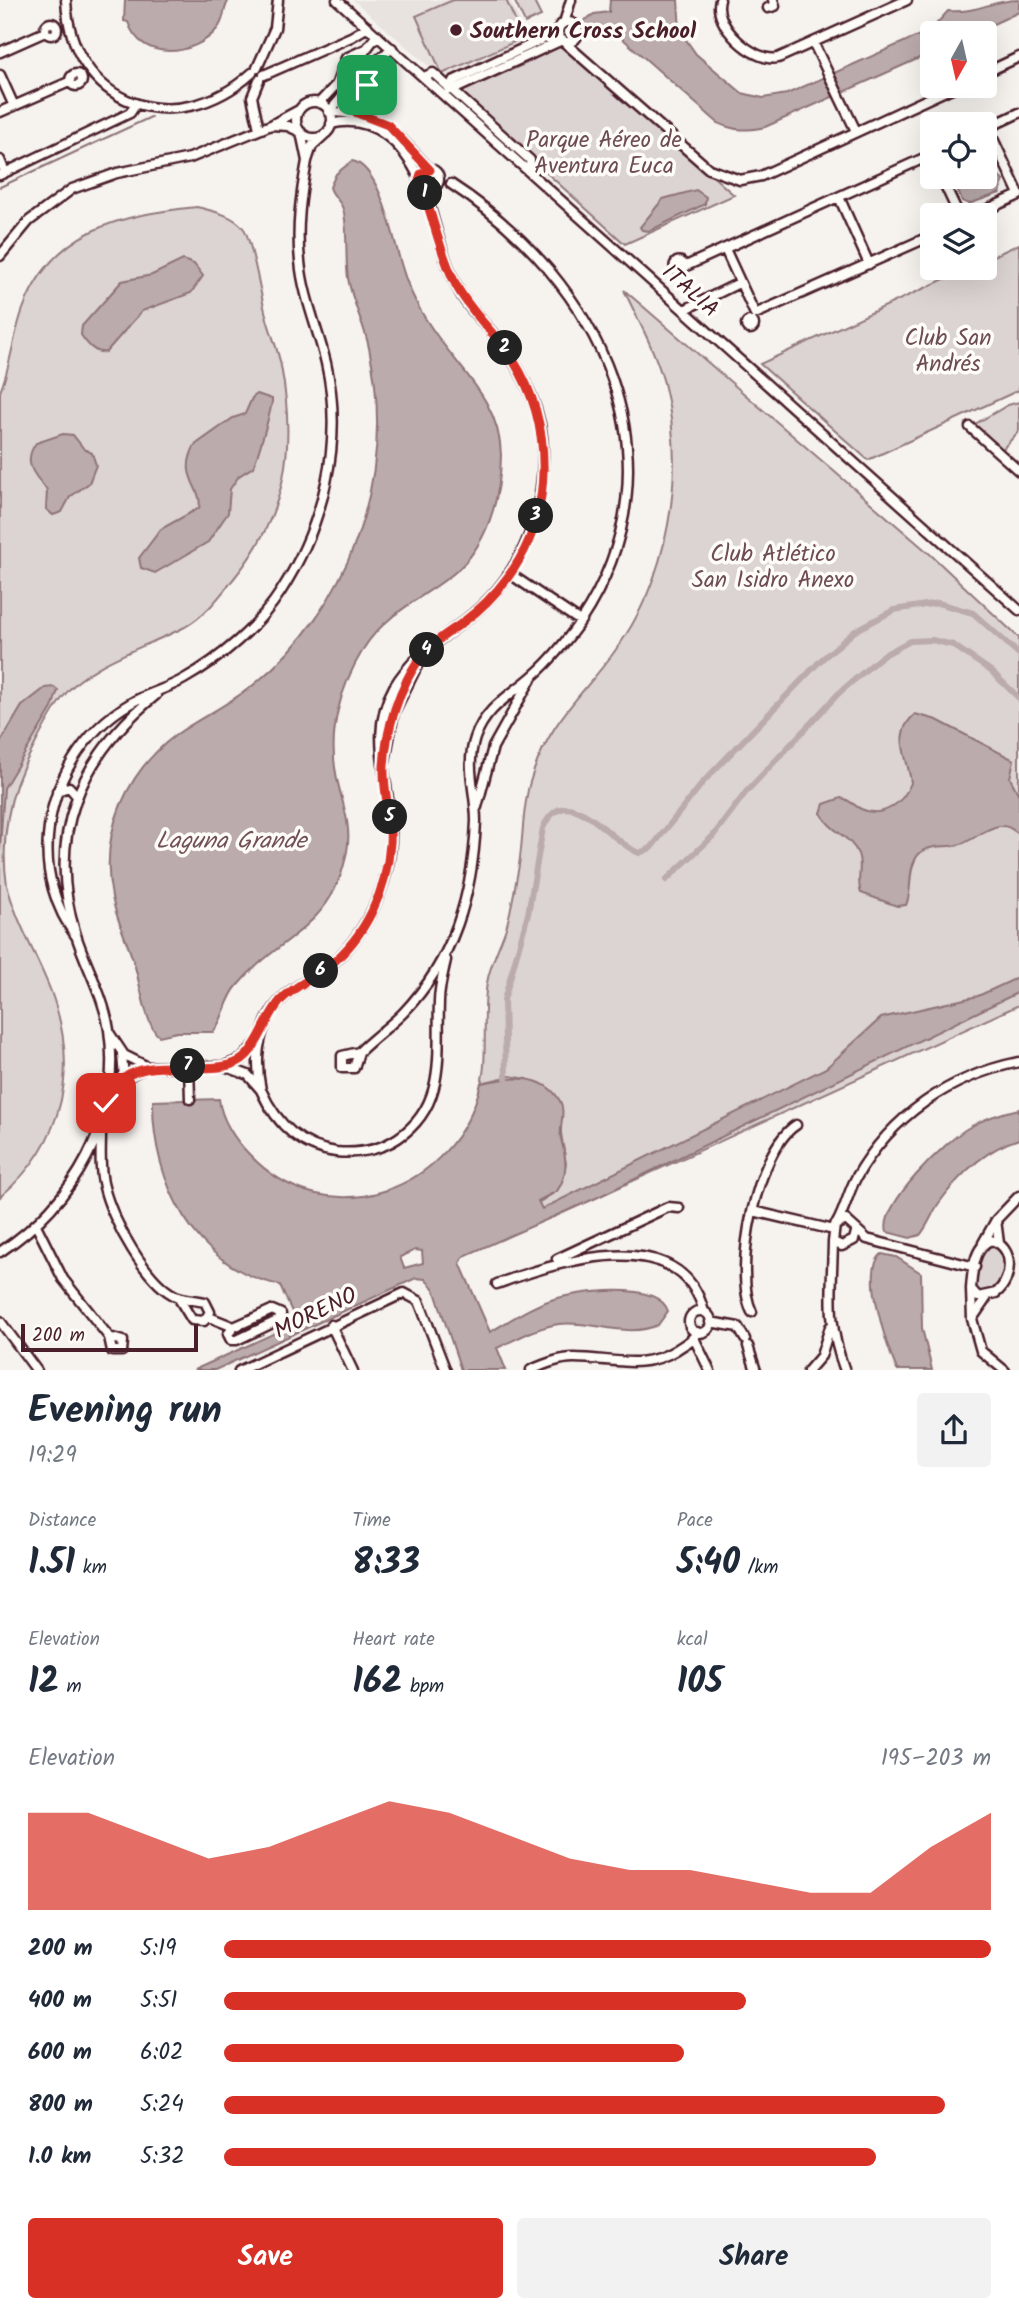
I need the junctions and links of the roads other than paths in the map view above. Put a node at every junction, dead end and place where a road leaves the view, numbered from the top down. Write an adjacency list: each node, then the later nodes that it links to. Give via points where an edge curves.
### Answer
1 (66, 0): 10 (street)
2 (278, 0): 22 (street)
3 (337, 0): 11 (street, ITALIA)
4 (720, 0): 15 (street, via 720,21 758,58 778,58)
5 (908, 0): 6 (street); 15 (street)
6 (916, 0)
7 (571, 2): 8 (street); 9 (street)
8 (564, 23): 9 (street); 13 (street)
9 (575, 24): 14 (street)
10 (69, 25): 17 (street); 28 (street, via 78,53 93,74)
11 (368, 27): 12 (street, ITALIA); 22 (street)
12 (377, 35): 16 (street, ITALIA); 27 (street, via 366,49 344,61 337,85)
13 (561, 38): 14 (street); 18 (street); 24 (street)
14 (576, 39): 18 (street)
15 (813, 42): 39 (street)
16 (392, 48): 24 (street, ITALIA); 25 (street)
17 (0, 52)
18 (581, 55): 39 (street, via 709,169 732,179 754,179)
19 (1019, 57): 20 (street)
20 (998, 67)
21 (0, 75): 29 (street)
22 (258, 75): 28 (street, via 209,102 179,110); 38 (street, via 252,97)
23 (69, 82): 29 (street)
24 (448, 92): 61 (street, ITALIA)
25 (345, 93): 31 (street); 33 (street)
26 (929, 98): 39 (street)
27 (319, 103): 30 (street, via 308,103); 31 (street)
28 (136, 104): 47 (street, via 130,113)
29 (14, 106): 32 (street)
30 (299, 110): 37 (street); 40 (street, via 296,121)
31 (330, 111): 33 (street); 35 (street)
32 (0, 112)
33 (350, 112): 46 (street, via 388,125)
34 (1019, 113): 36 (street)
35 (331, 124): 41 (street); 48 (street, via 348,121 380,131 404,153)
36 (997, 124)
37 (271, 125): 38 (street); 40 (street)
38 (259, 129): 57 (street, via 190,158 117,173 72,189 29,220)
39 (856, 131)
40 (301, 132): 41 (street, via 315,138); 45 (street)
41 (325, 134): 45 (street, via 312,146)
42 (997, 150): 51 (street)
43 (0, 160): 47 (street)
44 (920, 160): 52 (street)
45 (307, 161): 68 (street, via 299,218 300,263 326,366 332,420 324,494 305,547 270,606 223,652)
46 (433, 171): 48 (street, via 421,174); 49 (street); 50 (street)
47 (3, 173)
48 (421, 183): 50 (street); 53 (street)
49 (451, 184): 50 (street); 66 (street, via 509,228 551,271 596,336 616,386 627,448 623,514 606,572)
50 (435, 187): 53 (street)
51 (1019, 195): 54 (street)
52 (839, 197): 56 (street); 58 (street)
53 (428, 201): 64 (street, via 456,284 513,360 538,419 543,449 540,502 530,537)
54 (997, 205)
55 (920, 240): 58 (street)
56 (724, 249): 59 (street); 60 (street)
57 (0, 256)
58 (869, 264): 60 (street, via 754,317)
59 (686, 266)
60 (739, 284): 61 (street)
61 (684, 310): 65 (street, ITALIA)
62 (970, 427): 63 (street)
63 (1019, 471)
64 (510, 574): 66 (street); 85 (street, via 479,609 424,653 398,699 384,767 390,841 386,872 373,909 340,956 280,1002)
65 (1019, 610)
66 (580, 621): 67 (street)
67 (534, 675): 69 (street); 70 (street)
68 (161, 691): 71 (street, via 133,701); 72 (street)
69 (505, 696): 70 (street); 73 (street, via 474,740)
70 (515, 703): 74 (street, via 493,747)
71 (110, 718): 72 (street, via 116,719); 75 (street, via 79,751)
72 (119, 727): 76 (street, via 96,757)
73 (470, 779): 74 (street, via 476,784); 77 (street)
74 (483, 781): 77 (street)
75 (56, 794): 76 (street, via 64,806); 76 (street, via 69,787); 79 (street, via 47,844)
76 (76, 800): 78 (street, via 66,840)
77 (476, 810): 81 (street, via 470,885)
78 (66, 884): 79 (street, via 59,889); 80 (street)
79 (52, 886): 80 (street, via 62,915)
80 (76, 936): 84 (street, via 95,980)
81 (448, 952): 82 (street); 83 (street)
82 (420, 993): 83 (street); 86 (street)
83 (439, 998): 99 (street, via 440,1066 435,1092 418,1121 391,1142 356,1153 309,1144 276,1119)
84 (109, 1031): 87 (street); 88 (street)
85 (260, 1039): 89 (street); 90 (street)
86 (359, 1052)
87 (109, 1054): 88 (street); 97 (street)
88 (124, 1055): 94 (street); 98 (street)
89 (247, 1055): 90 (street); 93 (street); 96 (street)
90 (258, 1056): 95 (street)
91 (1019, 1062): 108 (street, via 961,1081 911,1112 868,1159)
92 (189, 1066): 93 (street); 94 (street); 100 (street)
93 (224, 1066): 96 (street)
94 (148, 1067): 98 (street)
95 (258, 1072): 96 (street); 99 (street)
96 (248, 1075): 99 (street)
97 (108, 1080): 98 (street); 101 (street)
98 (122, 1080): 101 (street)
99 (261, 1090)
100 (190, 1100)
101 (106, 1103): 103 (street)
102 (796, 1125): 109 (street, via 782,1136)
103 (101, 1130): 104 (street); 105 (street)
104 (84, 1164): 105 (street); 112 (street)
105 (101, 1171): 125 (street, via 111,1208 130,1245)
106 (1019, 1196): 110 (street)
107 (679, 1208): 115 (street, via 668,1207)
108 (845, 1208): 111 (street); 113 (street)
109 (753, 1211): 113 (street); 128 (street, via 745,1290)
110 (996, 1220): 116 (street); 118 (street)
111 (848, 1221): 113 (street); 114 (street)
112 (36, 1225): 119 (street); 137 (street, via 63,1279)
113 (835, 1226): 117 (street)
114 (855, 1236): 117 (street); 121 (street)
115 (596, 1240): 120 (street); 122 (street)
116 (999, 1243): 118 (street, via 991,1240); 126 (street, via 1009,1260 1009,1276 1001,1289)
117 (837, 1244): 132 (street, via 829,1287)
118 (981, 1247): 121 (street)
119 (0, 1252)
120 (600, 1256): 122 (street); 127 (street, via 629,1256 681,1274 694,1288)
121 (975, 1267): 124 (street)
122 (538, 1268): 123 (street)
123 (497, 1284)
124 (971, 1289): 126 (street, via 978,1297); 130 (street)
125 (178, 1297): 129 (street, via 205,1302); 129 (street, via 192,1320)
126 (987, 1297): 130 (street)
127 (704, 1312): 133 (street); 136 (street, via 697,1311 690,1318)
128 (752, 1312)
129 (209, 1317): 135 (street)
130 (972, 1319): 149 (street, via 981,1351)
131 (0, 1321): 141 (street)
132 (831, 1321): 138 (street); 139 (street)
133 (710, 1322): 136 (street); 146 (street, via 737,1327)
134 (331, 1325): 140 (street, MORENO); 142 (street); 143 (street, MORENO, via 410,1293 419,1301)
135 (234, 1327): 135 (street, via 228,1334 231,1340 279,1320 281,1314 272,1310)
136 (695, 1335): 144 (street, via 667,1356 648,1363 573,1358); 145 (street)
137 (109, 1337)
138 (821, 1356): 139 (street); 147 (street)
139 (841, 1360): 148 (street)
140 (245, 1369)
141 (37, 1370)
142 (352, 1370)
143 (446, 1370)
144 (531, 1370)
145 (710, 1370)
146 (756, 1370)
147 (808, 1370)
148 (845, 1370)
149 (1005, 1370)

